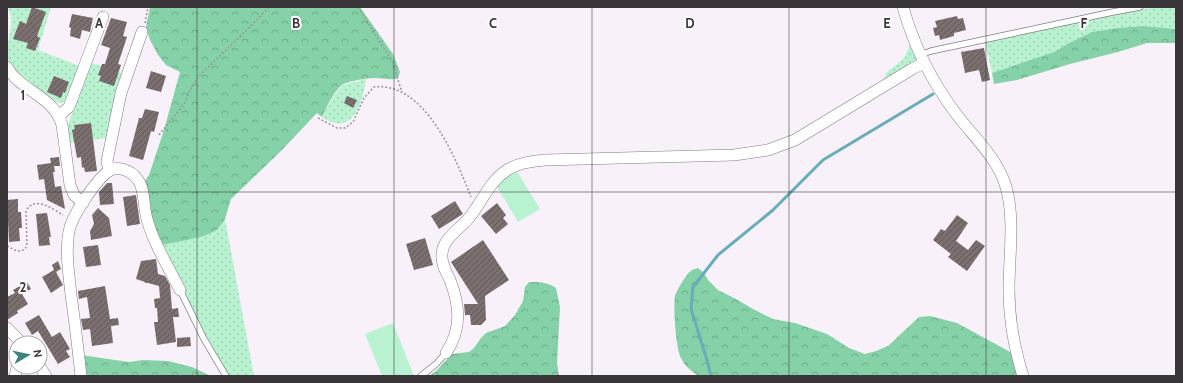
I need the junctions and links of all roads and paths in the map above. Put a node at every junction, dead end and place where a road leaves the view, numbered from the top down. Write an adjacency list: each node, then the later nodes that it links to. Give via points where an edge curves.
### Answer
1 (148, 7): 7 (path)
2 (269, 7): 13 (path, via 210,64 198,78 184,104)
3 (358, 7): 10 (path, via 392,61)
4 (903, 7): 8 (street)
5 (1140, 7): 8 (lane, via 937,50)
6 (103, 17): 11 (street, via 69,107)
7 (142, 32): 14 (street, via 121,93 107,161)
8 (922, 59): 16 (street, via 912,69 795,140 768,150 734,155 564,159 518,164 498,177); 24 (street, via 944,97 995,165 1006,187 1010,213 1010,313 1015,349)
9 (7, 66): 11 (street, via 16,78)
10 (402, 92): 12 (path, via 381,86 374,87 364,98 353,122 345,128 337,128); 16 (path, via 427,114 439,130)
11 (60, 116): 15 (street, via 70,185 74,195)
12 (318, 118)
13 (159, 135)
14 (109, 171): 15 (street); 19 (street, via 120,169 134,175 140,181 150,230)
15 (83, 202): 17 (street)
16 (475, 208): 20 (street, via 444,245 442,253 442,261 455,295 458,321 458,330)
17 (72, 220): 18 (path, via 43,204 32,204 26,211 27,246 21,252); 21 (street, via 68,261)
18 (7, 246)
19 (180, 290): 22 (lane)
20 (446, 353): 23 (lane)
21 (81, 376)
22 (226, 376)
23 (421, 376)
24 (1023, 376)

